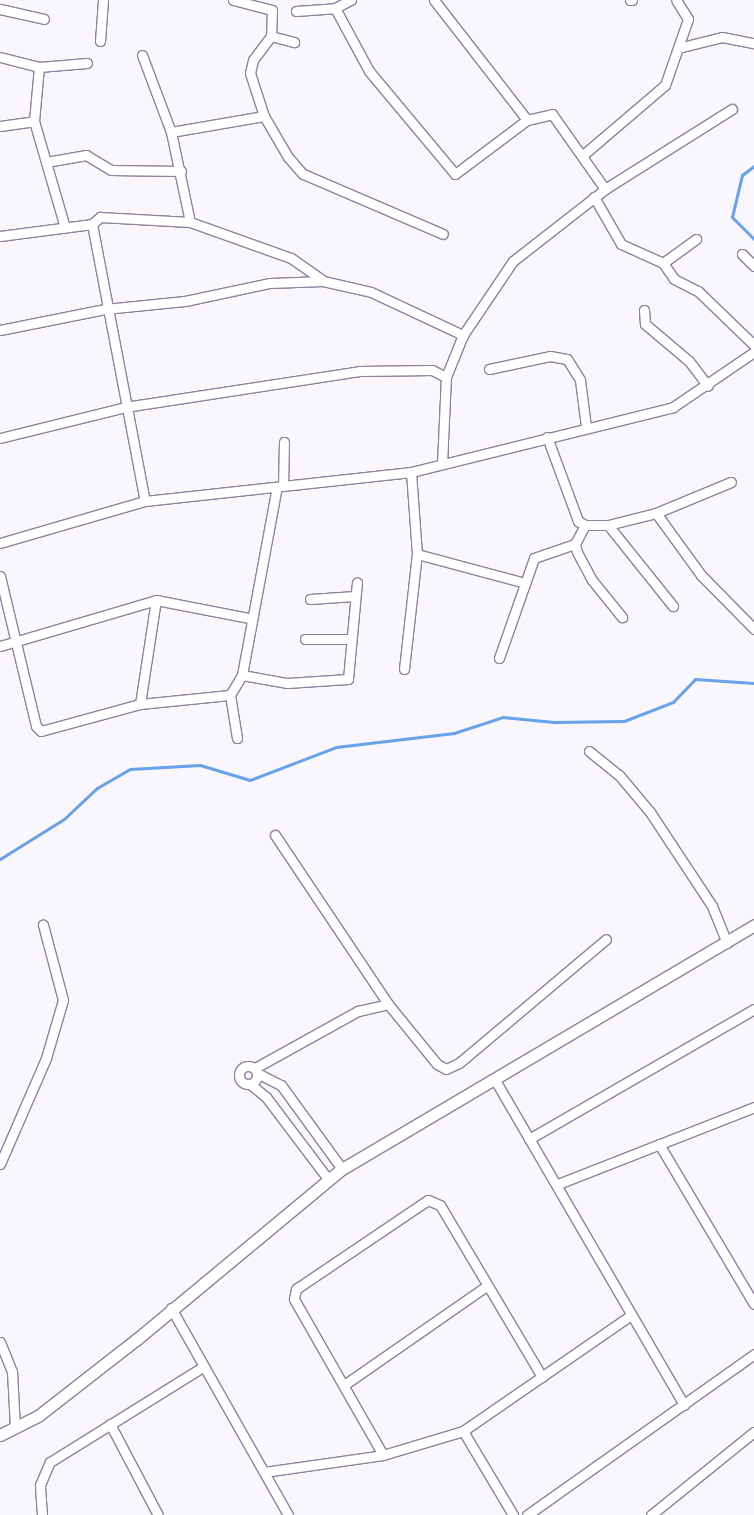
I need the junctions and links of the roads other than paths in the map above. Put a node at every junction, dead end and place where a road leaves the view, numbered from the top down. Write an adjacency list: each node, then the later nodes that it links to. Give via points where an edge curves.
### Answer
1 (102, 0): 12 (street)
2 (233, 0): 6 (street)
3 (350, 0): 7 (street)
4 (434, 0): 22 (street)
5 (676, 0): 15 (street, via 688,16)
6 (247, 2): 11 (street, via 272,10)
7 (335, 8): 9 (street); 22 (street, via 369,71 455,174)
8 (0, 9): 10 (street)
9 (296, 11)
10 (44, 19)
11 (271, 36): 13 (street); 21 (street, via 249,66)
12 (100, 41)
13 (294, 42)
14 (754, 43): 15 (street, via 722,37)
15 (678, 48): 26 (street, via 661,90)
16 (142, 55): 25 (street)
17 (0, 57): 19 (street)
18 (87, 63): 19 (street)
19 (38, 66): 23 (street)
20 (732, 109): 29 (street)
21 (264, 116): 25 (street); 34 (street, via 303,174)
22 (527, 120): 26 (street, via 548,114 557,116)
23 (34, 121): 24 (street); 27 (street)
24 (0, 126)
25 (170, 132): 28 (street)
26 (583, 155): 29 (street)
27 (46, 162): 28 (street, via 86,155 111,170); 33 (street)
28 (180, 171): 31 (street)
29 (605, 189): 30 (street)
30 (594, 197): 38 (street, via 621,244); 44 (street, via 513,261)
31 (190, 222): 32 (street, via 100,217); 40 (street, via 291,258)
32 (92, 224): 33 (street); 41 (street)
33 (65, 228): 35 (street)
34 (443, 234)
35 (0, 236)
36 (696, 239): 38 (street)
37 (742, 254): 39 (street)
38 (663, 263): 45 (street, via 674,278 698,291)
39 (754, 266)
40 (323, 281): 41 (street, via 270,283 185,301); 44 (street, via 371,292)
41 (105, 309): 43 (street); 50 (street)
42 (644, 310): 49 (street, via 645,324 689,362)
43 (0, 330)
44 (463, 335): 48 (street)
45 (754, 344)
46 (754, 352): 49 (street)
47 (489, 369): 51 (street, via 550,356 567,359 580,380)
48 (446, 377): 50 (street, via 432,370 359,371); 55 (street)
49 (708, 386): 51 (street, via 673,407)
50 (125, 407): 53 (street); 59 (street)
51 (586, 427): 52 (street)
52 (547, 437): 55 (street); 62 (street, via 578,521)
53 (0, 438)
54 (284, 442): 58 (street)
55 (442, 464): 56 (street)
56 (411, 472): 58 (street); 65 (street)
57 (731, 482): 60 (street)
58 (280, 486): 59 (street); 74 (street)
59 (145, 501): 63 (street)
60 (656, 513): 61 (street); 75 (street, via 701,575)
61 (608, 525): 62 (street); 72 (street)
62 (584, 526): 64 (street)
63 (0, 544)
64 (576, 544): 68 (street, via 534,558); 73 (street, via 592,580)
65 (417, 554): 68 (street); 81 (street)
66 (0, 576): 78 (street)
67 (357, 582): 69 (street)
68 (525, 583): 80 (street)
69 (354, 596): 70 (street); 77 (street)
70 (310, 599)
71 (156, 600): 74 (street); 78 (street); 84 (street)
72 (673, 606)
73 (622, 616)
74 (250, 618): 82 (street)
75 (754, 628)
76 (305, 639): 77 (street)
77 (351, 639): 82 (street, via 350,670 348,679 342,681 287,683)
78 (16, 641): 79 (street); 84 (street, via 41,731)
79 (0, 646)
80 (500, 658)
81 (404, 669)
82 (242, 675): 83 (street)
83 (230, 695): 84 (street); 85 (street)
84 (140, 704)
85 (237, 738)
86 (589, 752): 91 (street, via 619,774 650,812 712,906)
87 (275, 835): 92 (street)
88 (43, 925): 100 (street, via 63,1000 46,1058)
89 (754, 925): 91 (street)
90 (606, 939): 92 (street, via 459,1063 446,1068 437,1064)
91 (727, 943): 95 (street)
92 (388, 1004): 94 (street, via 358,1011)
93 (754, 1010): 98 (street)
94 (256, 1071): 96 (street); 96 (street, via 246,1065 239,1072 240,1081); 101 (street, via 281,1085)
95 (495, 1080): 98 (street); 101 (street)
96 (250, 1084): 102 (street, via 266,1097)
97 (754, 1107): 99 (street)
98 (529, 1139): 103 (street)
99 (659, 1144): 103 (street); 105 (street)
100 (0, 1164)
101 (342, 1169): 102 (street)
102 (328, 1179): 106 (street)
103 (558, 1184): 107 (street)
104 (485, 1286): 111 (street); 112 (street); 112 (street, via 440,1205 428,1200 296,1288 294,1299)
105 (754, 1304)
106 (171, 1308): 110 (street); 115 (street, via 76,1386)
107 (632, 1315): 111 (street); 113 (street)
108 (0, 1342): 115 (street, via 12,1371)
109 (754, 1354): 113 (street)
110 (204, 1366): 114 (street); 120 (street)
111 (542, 1377): 116 (street)
112 (344, 1385): 119 (street)
113 (684, 1405): 126 (street)
114 (110, 1424): 122 (street, via 50,1462 40,1485); 123 (street)
115 (15, 1428): 118 (street)
116 (463, 1431): 119 (street); 125 (street)
117 (754, 1432): 121 (street)
118 (0, 1436)
119 (383, 1455): 120 (street)
120 (264, 1472): 124 (street)
121 (655, 1514)
122 (42, 1515)
123 (158, 1515)
124 (288, 1515)
125 (513, 1515)
126 (527, 1515)

